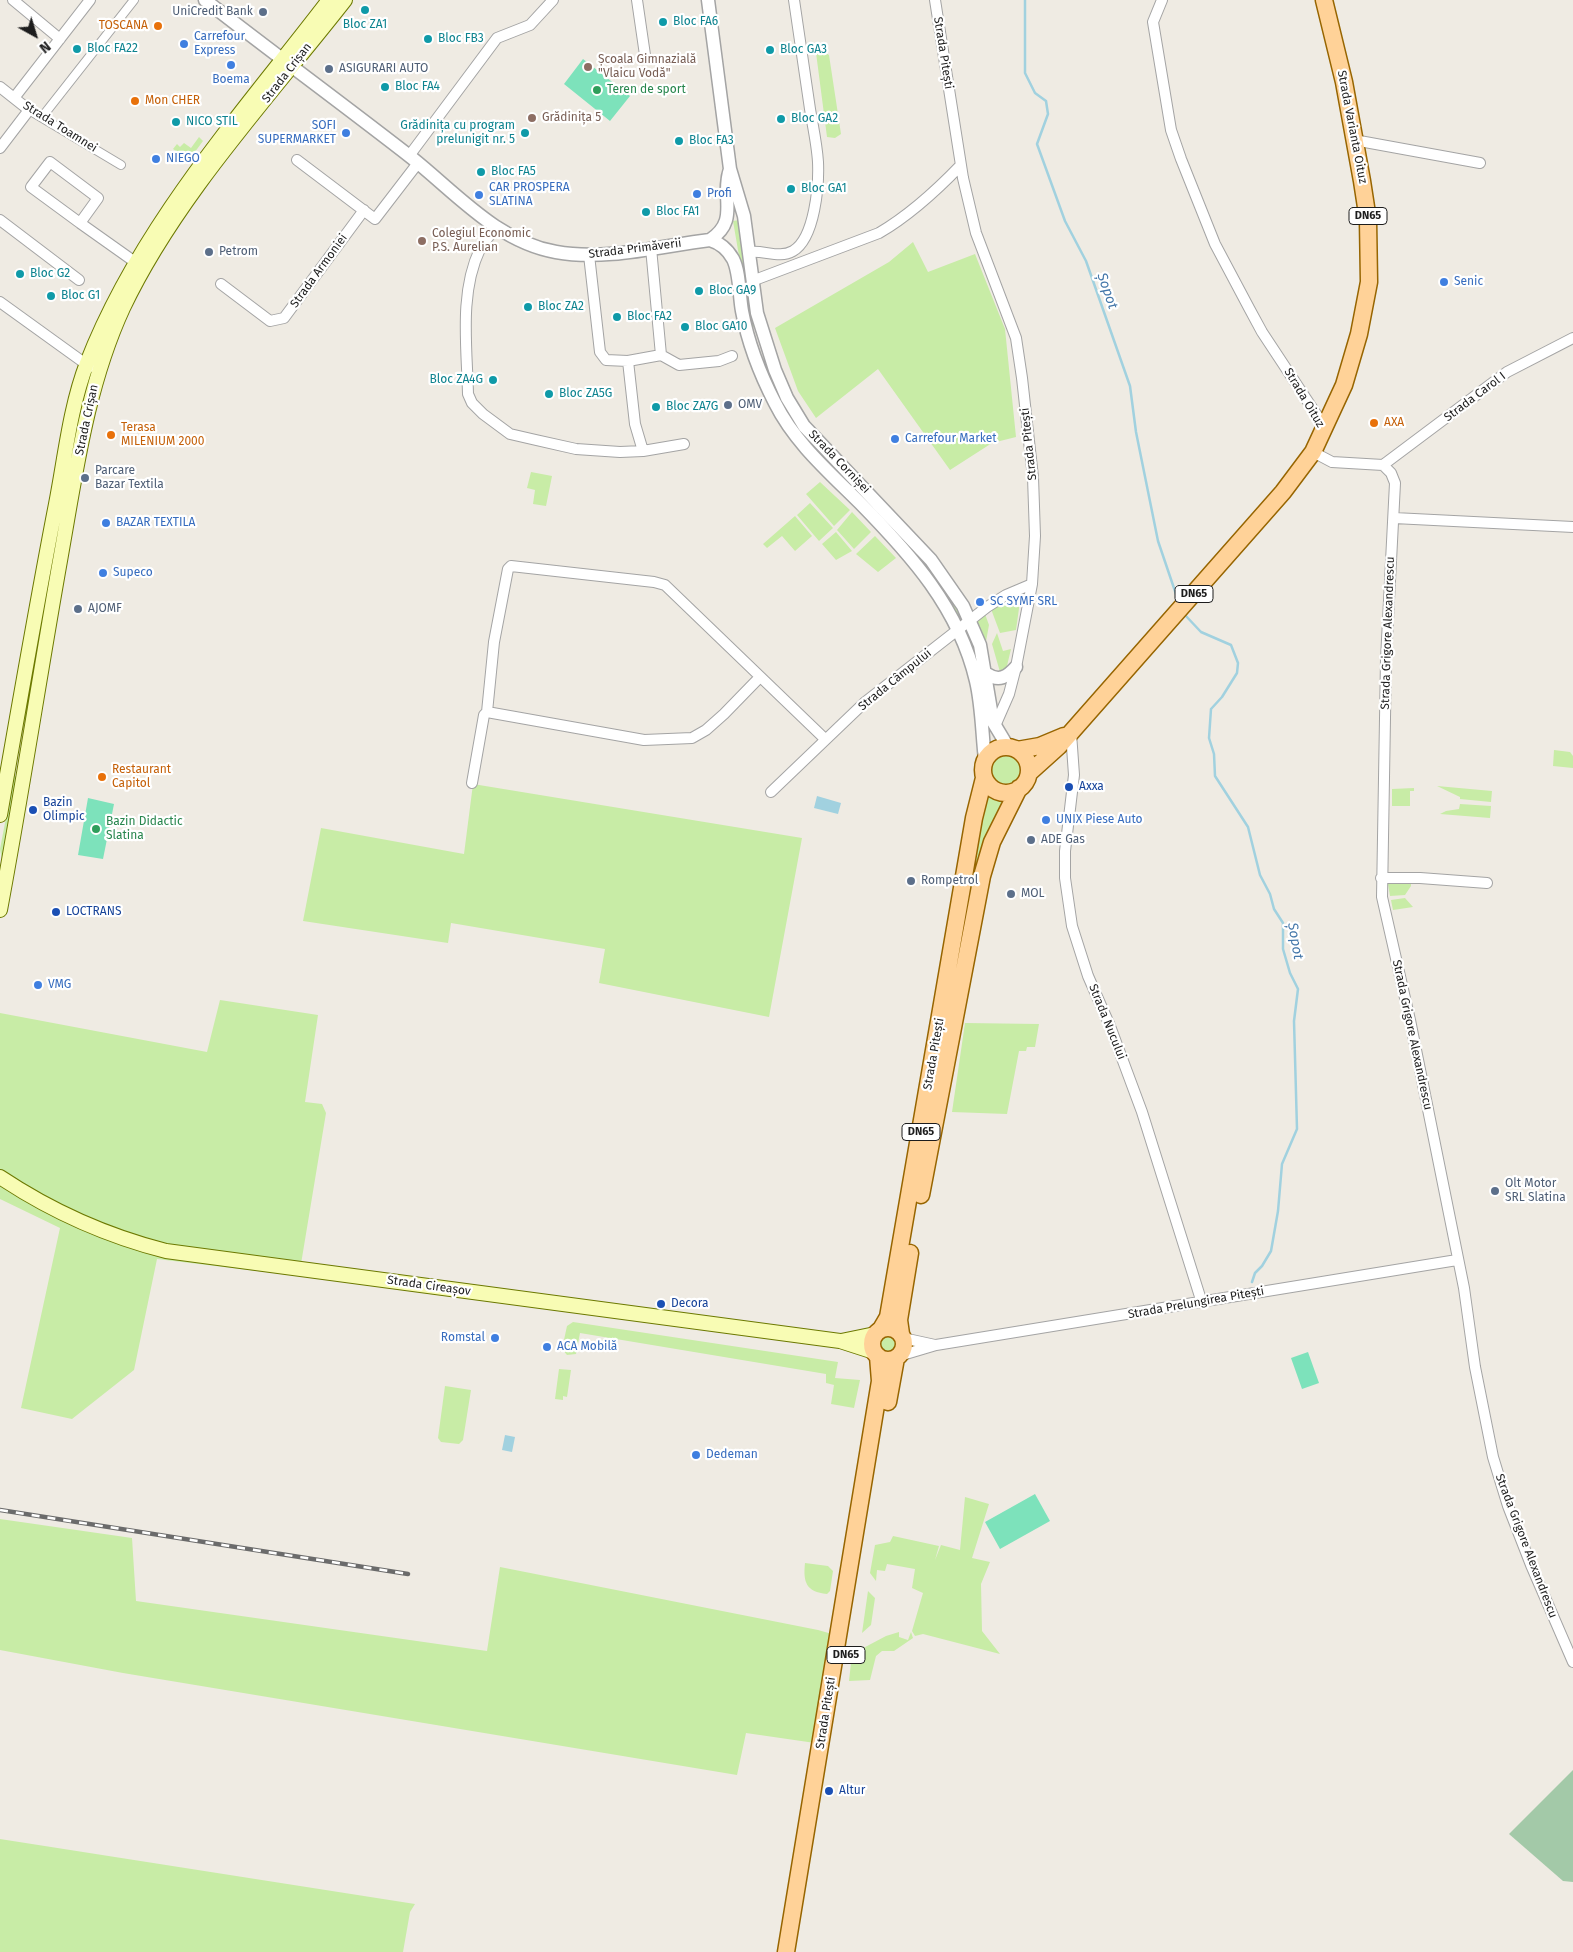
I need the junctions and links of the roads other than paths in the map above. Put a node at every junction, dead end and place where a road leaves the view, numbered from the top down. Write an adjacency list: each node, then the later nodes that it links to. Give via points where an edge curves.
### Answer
1 (13, 0): 14 (street)
2 (90, 0): 14 (street)
3 (134, 0): 20 (street)
4 (205, 0): 16 (street, Strada Primăverii)
5 (329, 0): 16 (main road, Strada Crișan)
6 (345, 0): 16 (main road, Strada Crișan)
7 (553, 0): 24 (street, via 530,25 497,38)
8 (637, 0): 15 (street)
9 (708, 0): 28 (street, Strada Cornișei)
10 (794, 0): 35 (street, via 818,162 815,202 810,226 792,252 777,256 761,250)
11 (935, 0): 27 (street, Strada Pitești)
12 (1162, 0): 51 (street, Strada Oituz, via 1153,22 1171,130 1181,159 1215,244 1249,308)
13 (1324, 0): 21 (main road, Strada Varianta Oituz / DN65)
14 (60, 39): 18 (street)
15 (645, 55)
16 (286, 64): 24 (street, Strada Primăverii); 37 (main road, Strada Crișan, via 173,204); 48 (main road, Strada Crișan, via 158,245)
17 (0, 87): 18 (street, Strada Toamnei)
18 (14, 98): 19 (street, Strada Toamnei)
19 (30, 110): 20 (street, Strada Toamnei); 22 (street)
20 (42, 117): 26 (street, Strada Toamnei)
21 (1354, 140): 25 (street); 51 (main road, Strada Varianta Oituz / DN65, via 1368,220 1369,282 1359,334 1344,385)
22 (0, 148)
23 (297, 160): 29 (street)
24 (413, 160): 29 (street, via 375,219); 32 (street, Strada Primăverii)
25 (1480, 163)
26 (121, 165)
27 (961, 165): 39 (street, via 925,201 879,233); 58 (street, Strada Pitești, via 976,233 1016,338 1033,477 1035,536)
28 (730, 169): 33 (street, via 726,188 727,221 718,235); 35 (street, Strada Cornișei, via 740,196)
29 (364, 210): 40 (street, Strada Armoniei, via 284,318 270,321)
30 (0, 220): 38 (street)
31 (80, 223): 31 (street, via 98,198 50,162 31,187); 37 (street)
32 (496, 227): 36 (street, Strada Primăverii, via 536,247); 53 (street, via 480,249 469,282 466,326 468,394 472,404 510,434 576,449)
33 (710, 240): 34 (street, Strada Primăverii); 43 (street, Strada Cornișei, via 718,243 733,260)
34 (650, 248): 36 (street, Strada Primăverii); 45 (street)
35 (749, 252): 39 (street, Strada Cornișei)
36 (589, 255): 47 (street, via 600,352 606,360)
37 (135, 262): 48 (main road, Strada Crișan, via 114,302)
38 (79, 280)
39 (752, 281): 42 (street, Strada Cornișei)
40 (221, 284)
41 (0, 302): 48 (street)
42 (762, 331): 43 (street); 49 (street, Strada Cornișei)
43 (748, 334): 50 (street, Strada Cornișei)
44 (1573, 338): 55 (street, Strada Carol I, via 1507,372)
45 (661, 355): 46 (street, via 679,365 719,361); 47 (street)
46 (732, 356)
47 (628, 361): 53 (street, via 635,424)
48 (92, 369): 75 (main road, Strada Crișan, via 72,421); 78 (main road, Strada Crișan)
49 (781, 384): 50 (street); 59 (street, Strada Cornișei, via 804,426 931,560)
50 (768, 390): 60 (street, Strada Cornișei, via 798,440 923,572)
51 (1326, 429): 54 (main road, Strada Oituz / DN65)
52 (684, 444): 53 (street)
53 (643, 451)
54 (1313, 452): 55 (street, via 1332,462); 66 (main road, Strada Oituz / DN65, via 1283,492)
55 (1384, 465): 56 (street, Strada Grigore Alexandrescu, via 1394,483)
56 (1394, 518): 57 (street); 76 (street, Strada Grigore Alexandrescu, via 1386,659)
57 (1573, 527)
58 (1032, 584): 59 (street, Strada Câmpului, via 1006,595); 61 (street, Strada Pitești)
59 (970, 620): 60 (street, Strada Câmpului); 62 (street, Strada Cornișei)
60 (958, 629): 67 (street, Strada Câmpului, via 864,703); 69 (street, Strada Cornișei, via 977,682)
61 (1016, 667): 62 (street, via 1005,678); 65 (street, Strada Pitești)
62 (987, 674): 65 (street, Strada Cornișei)
63 (760, 677): 64 (street, via 718,720 692,738 644,740); 64 (street, via 665,585 511,566 494,642); 67 (street)
64 (487, 712): 72 (street)
65 (995, 726): 68 (street, Strada Cornișei)
66 (1071, 733): 68 (main road, Strada Oituz / DN65, via 1040,746); 70 (main road, Strada Oituz / DN65); 84 (street, Strada Nucului, via 1074,775 1065,878 1072,926 1088,976 1142,1112)
67 (825, 739): 74 (street, Strada Câmpului)
68 (1013, 748): 69 (main road, via 996,749); 70 (main road, via 1027,761)
69 (985, 760): 71 (main road)
70 (1029, 773): 73 (main road)
71 (984, 778): 73 (main road, via 1002,792); 79 (main road, Strada Pitești / DN65, via 972,827)
72 (472, 784)
73 (1019, 788): 79 (main road, Strada Pitești / DN65, via 998,827 988,856)
74 (770, 792)
75 (0, 815)
76 (1381, 878): 77 (street); 83 (street, Strada Grigore Alexandrescu, via 1382,896)
77 (1487, 883)
78 (0, 910)
79 (928, 1126): 85 (main road, Strada Pitești / DN65, via 888,1317); 86 (main road, Strada Pitești / DN65, via 899,1320)
80 (0, 1177): 82 (main road, Strada Cireașov)
81 (0, 1189): 82 (main road, Strada Cireașov)
82 (27, 1195): 87 (main road, Strada Cireașov, via 100,1231 166,1251)
83 (1457, 1260): 84 (street, Strada Prelungirea Pitești); 91 (street, Strada Grigore Alexandrescu, via 1493,1457 1531,1565)
84 (1202, 1303): 88 (street, Strada Prelungirea Pitești)
85 (878, 1332): 86 (main road, via 892,1328); 87 (main road, Strada Cireașov); 89 (main road, Strada Pitești / DN65, via 872,1345)
86 (902, 1336): 88 (street, Strada Prelungirea Pitești); 90 (main road, Strada Pitești / DN65, via 904,1348)
87 (840, 1341): 89 (main road, Strada Cireașov)
88 (936, 1345): 90 (street, Strada Prelungirea Pitești)
89 (876, 1354): 90 (main road, via 883,1359); 92 (main road, Strada Pitești / DN65, via 880,1381)
90 (897, 1357): 93 (main road, Strada Pitești / DN65)
91 (1573, 1662)
92 (786, 1952)
93 (797, 1952)

